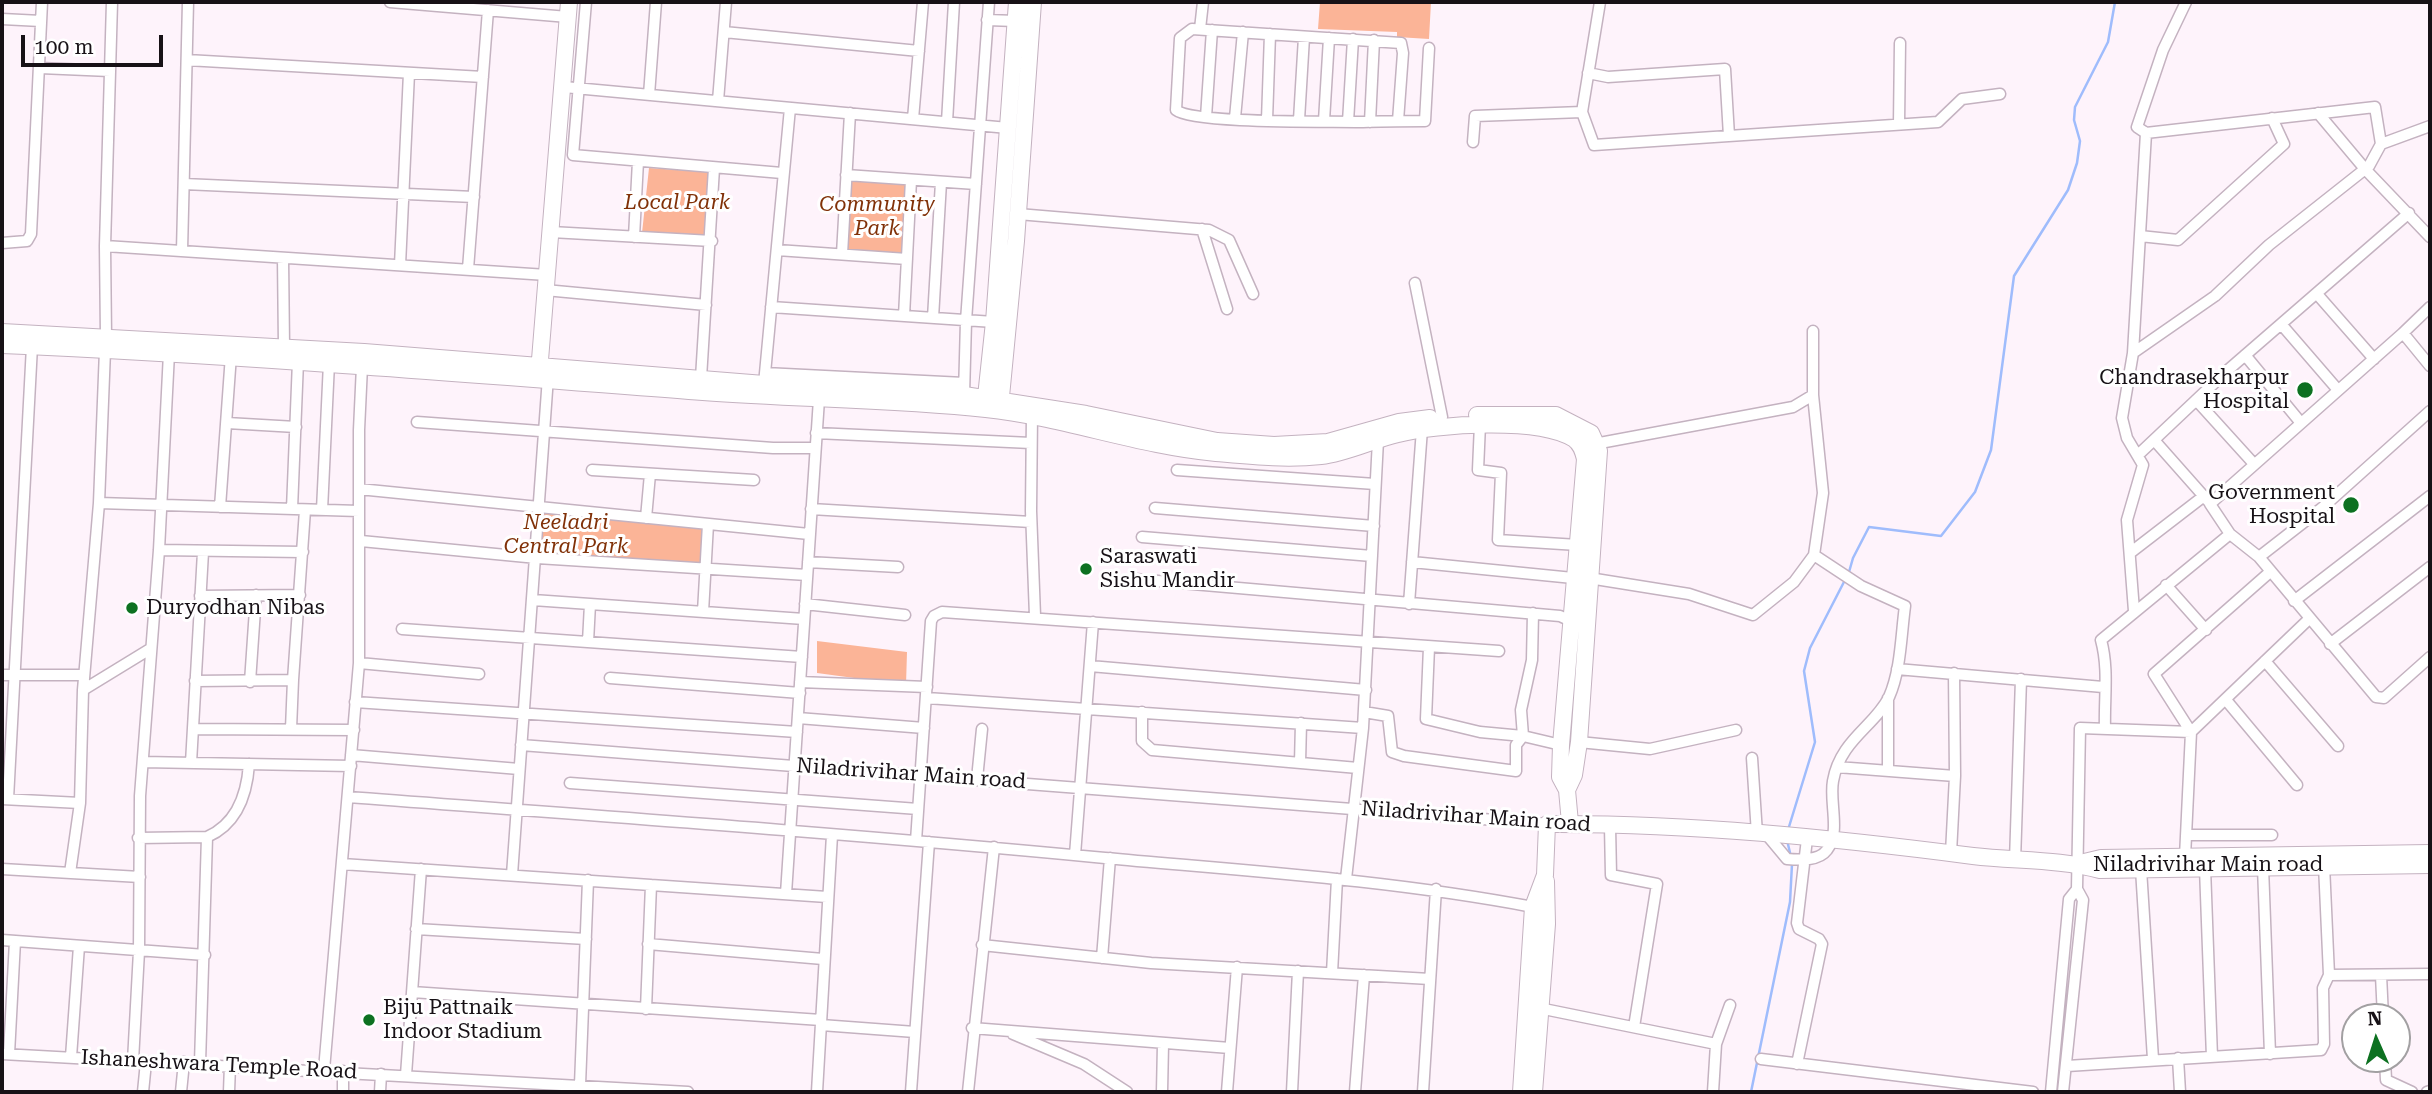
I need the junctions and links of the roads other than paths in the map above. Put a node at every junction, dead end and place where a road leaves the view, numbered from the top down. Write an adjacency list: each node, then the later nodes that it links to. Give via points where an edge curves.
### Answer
1 (42, 2): 20 (street)
2 (112, 2): 35 (street)
3 (188, 2): 33 (street)
4 (390, 2): 17 (street)
5 (586, 2): 39 (street)
6 (656, 2): 40 (street)
7 (726, 2): 23 (street)
8 (923, 2): 32 (street)
9 (954, 2): 55 (street)
10 (989, 2): 19 (street)
11 (1017, 2): 21 (street)
12 (1033, 2): 78 (street)
13 (1203, 2): 22 (street)
14 (1600, 2): 37 (street)
15 (2186, 2): 62 (street, via 2163,50 2137,127)
16 (569, 9): 17 (street); 39 (street)
17 (488, 10): 38 (street)
18 (2, 19): 20 (street)
19 (987, 20): 21 (street); 59 (street)
20 (41, 21): 34 (street)
21 (1016, 21): 61 (street)
22 (1206, 30): 24 (street); 47 (street); 47 (street, via 1192,29 1180,38 1174,102 1180,113)
23 (723, 32): 32 (street); 42 (street)
24 (1243, 33): 25 (street); 48 (street)
25 (1270, 34): 26 (street); 51 (street)
26 (1304, 37): 27 (street); 52 (street)
27 (1329, 38): 28 (street); 53 (street)
28 (1353, 39): 29 (street); 56 (street)
29 (1374, 40): 54 (street, via 1396,41 1403,47); 57 (street)
30 (1900, 43): 58 (street)
31 (1429, 48): 54 (street, via 1424,121)
32 (919, 51): 50 (street)
33 (187, 60): 36 (street); 73 (street)
34 (40, 68): 35 (street); 85 (street, via 31,234 21,243)
35 (110, 71): 86 (street)
36 (409, 73): 38 (street); 75 (street)
37 (1588, 73): 44 (street); 63 (street, via 1608,77 1725,69)
38 (483, 77): 76 (street)
39 (571, 87): 40 (street); 66 (street, via 573,155); 80 (street)
40 (649, 94): 42 (street)
41 (2000, 94): 58 (street, via 1962,99 1938,122)
42 (718, 101): 43 (street)
43 (790, 108): 45 (street); 69 (street)
44 (1582, 112): 63 (street, via 1594,145); 64 (street, via 1475,117)
45 (850, 113): 50 (street); 70 (street)
46 (2318, 113): 49 (street); 65 (street, via 2375,107); 68 (street)
47 (1206, 117): 48 (street)
48 (1235, 118): 51 (street)
49 (2272, 118): 62 (street); 81 (street, via 2284,144 2178,240)
50 (913, 119): 55 (street)
51 (1267, 120): 52 (street)
52 (1299, 120): 53 (street)
53 (1324, 121): 56 (street)
54 (1398, 121): 57 (street)
55 (947, 122): 59 (street)
56 (1348, 122): 57 (street)
57 (1370, 122)
58 (1899, 124): 63 (street)
59 (980, 125): 61 (street); 74 (street)
60 (2430, 126): 65 (street)
61 (1008, 128): 105 (street)
62 (2146, 133): 81 (street)
63 (1730, 136)
64 (1473, 142)
65 (2381, 144): 68 (street)
66 (638, 162): 67 (street); 82 (street)
67 (714, 168): 69 (street); 84 (street)
68 (2365, 169): 77 (street); 116 (street, via 2269,245 2215,296)
69 (782, 173): 87 (street)
70 (846, 176): 71 (street); 89 (street)
71 (911, 180): 72 (street); 91 (street)
72 (941, 182): 74 (street); 103 (street)
73 (184, 184): 75 (street); 88 (street)
74 (976, 184): 104 (street)
75 (403, 194): 76 (street); 92 (street)
76 (474, 197): 93 (street)
77 (2409, 213): 83 (street); 97 (street)
78 (1018, 214): 79 (street); 133 (street)
79 (1202, 229): 96 (street, via 1229,240); 101 (street)
80 (551, 232): 82 (street); 94 (street)
81 (2140, 236): 116 (street)
82 (634, 237): 84 (street)
83 (2430, 237)
84 (712, 241): 98 (street)
85 (2, 243)
86 (105, 246): 88 (street); 110 (street)
87 (777, 250): 89 (street); 99 (street)
88 (182, 251): 90 (street)
89 (842, 254): 91 (street)
90 (284, 258): 92 (street); 114 (street)
91 (907, 259): 102 (street)
92 (400, 265): 93 (street)
93 (468, 269): 94 (street)
94 (546, 282): 98 (street); 124 (street)
95 (1415, 283): 136 (street)
96 (1253, 294)
97 (2317, 294): 106 (street); 120 (street)
98 (706, 305): 125 (street)
99 (771, 307): 102 (street); 126 (street)
100 (2430, 307): 109 (street)
101 (1227, 309)
102 (904, 316): 103 (street)
103 (933, 318): 104 (street)
104 (966, 321): 105 (street); 127 (street)
105 (994, 322): 133 (street)
106 (2281, 324): 118 (street); 128 (street)
107 (1813, 331): 130 (street)
108 (2, 332): 110 (street)
109 (2403, 333): 120 (street); 123 (street)
110 (105, 344): 112 (street); 113 (street); 160 (street)
111 (2, 345): 113 (street)
112 (130, 345): 114 (street); 115 (street)
113 (32, 346): 233 (street)
114 (284, 347): 119 (street)
115 (169, 353): 117 (street); 161 (street)
116 (2133, 353): 150 (street, via 2123,425)
117 (231, 355): 121 (street); 138 (street)
118 (2245, 355): 132 (street); 139 (street)
119 (332, 359): 121 (street); 122 (street); 124 (street); 168 (street)
120 (2374, 359): 128 (street)
121 (298, 361): 141 (street)
122 (362, 366): 124 (street); 157 (street)
123 (2430, 366)
124 (542, 373): 125 (street); 129 (street); 143 (street)
125 (701, 378): 126 (street)
126 (765, 378): 127 (street); 129 (street)
127 (964, 389): 129 (street); 133 (street)
128 (2338, 390): 139 (street)
129 (789, 391): 131 (street)
130 (1813, 395): 148 (street, via 1793,407); 183 (street, via 1823,493)
131 (819, 399): 133 (street); 144 (street)
132 (2196, 400): 146 (street); 151 (street)
133 (993, 404): 135 (street); 136 (street, via 1204,439 1274,445 1328,442 1399,422)
134 (2430, 411): 185 (street, via 2322,508)
135 (1032, 414): 145 (street, via 1189,449 1247,455 1323,456); 147 (street)
136 (1442, 417): 148 (street, via 1556,415 1591,433)
137 (417, 422): 143 (street)
138 (228, 423): 141 (street); 162 (street)
139 (2301, 423): 151 (street)
140 (1480, 424): 142 (street); 148 (street, via 1555,432); 178 (street, via 1478,470 1501,473 1498,540)
141 (296, 427): 165 (street)
142 (1422, 429): 145 (street); 188 (street)
143 (545, 431): 149 (street); 163 (street)
144 (816, 433): 147 (street); 149 (street)
145 (1378, 440): 156 (street)
146 (2154, 440): 150 (street); 159 (street)
147 (1031, 443): 171 (street)
148 (1589, 445): 178 (street); 194 (street, via 1599,451)
149 (815, 448): 166 (street)
150 (2139, 454): 182 (street, via 2142,472 2127,520)
151 (2254, 464): 159 (street)
152 (593, 470): 154 (street)
153 (1177, 470): 156 (street)
154 (650, 474): 155 (street); 170 (street)
155 (754, 480)
156 (1376, 484): 173 (street)
157 (359, 489): 163 (street); 169 (street)
158 (2430, 496): 202 (street)
159 (2207, 500): 175 (street); 182 (street)
160 (99, 503): 161 (street); 234 (street)
161 (161, 505): 162 (street); 179 (street)
162 (220, 507): 165 (street)
163 (540, 507): 170 (street); 186 (street)
164 (1155, 508): 173 (street)
165 (292, 509): 167 (street)
166 (811, 509): 171 (street); 174 (street)
167 (305, 510): 168 (street); 181 (street)
168 (322, 510): 169 (street)
169 (359, 511): 177 (street)
170 (646, 518): 172 (street)
171 (1031, 522): 210 (street)
172 (708, 524): 174 (street); 191 (street)
173 (1374, 526): 184 (street)
174 (809, 534): 187 (street)
175 (2231, 534): 185 (street); 196 (street)
176 (1142, 537): 184 (street)
177 (361, 541): 186 (street); 227 (street)
178 (1578, 545): 194 (street)
179 (159, 550): 180 (street); 222 (street)
180 (203, 552): 181 (street); 198 (street)
181 (303, 552): 197 (street)
182 (2130, 553): 206 (street)
183 (1814, 555): 194 (street, via 1794,582 1752,615 1689,594); 229 (street, via 1905,606)
184 (1373, 556): 200 (street)
185 (2259, 557): 192 (street)
186 (537, 558): 191 (street); 201 (street)
187 (808, 562): 189 (street); 193 (street)
188 (1412, 562): 194 (street); 205 (street)
189 (898, 567)
190 (2430, 567): 220 (street)
191 (706, 568): 193 (street); 207 (street)
192 (2270, 572): 202 (street); 216 (street)
193 (807, 575): 204 (street)
194 (1581, 578): 213 (street); 266 (street)
195 (1135, 579): 200 (street)
196 (2166, 585): 206 (street); 216 (street)
197 (300, 595): 199 (street); 237 (street)
198 (201, 596): 199 (street); 238 (street)
199 (256, 596): 239 (street)
200 (1371, 599): 205 (street); 219 (street)
201 (533, 600): 203 (street); 217 (street)
202 (2294, 601): 212 (street)
203 (590, 604): 207 (street); 218 (street)
204 (805, 604): 209 (street); 211 (street)
205 (1409, 604): 208 (street)
206 (2134, 611): 241 (street, via 2101,640 2107,664)
207 (703, 612): 211 (street)
208 (1533, 613): 213 (street); 265 (street, via 1532,660 1521,710)
209 (905, 615)
210 (1035, 616): 214 (street); 244 (street, via 934,615)
211 (804, 619): 224 (street)
212 (2309, 619): 220 (street); 226 (street)
213 (1571, 621): 267 (street)
214 (1093, 622): 219 (street); 228 (street)
215 (402, 629): 217 (street)
216 (2206, 630): 263 (street, via 2154,674)
217 (530, 638): 218 (street); 251 (street)
218 (588, 642): 224 (street)
219 (1368, 643): 221 (street); 243 (street)
220 (2330, 644): 225 (street, via 2376,697 2384,698)
221 (1429, 647): 223 (street); 265 (street, via 1426,719)
222 (150, 649): 242 (street); 272 (street)
223 (1499, 651)
224 (802, 657): 240 (street)
225 (2430, 657)
226 (2266, 661): 246 (street); 269 (street)
227 (359, 663): 231 (street); 247 (street)
228 (1090, 666): 243 (street); 248 (street)
229 (1897, 669): 230 (street); 245 (street)
230 (1954, 673): 236 (street); 282 (street)
231 (479, 674)
232 (2, 675): 233 (street)
233 (15, 675): 234 (street); 264 (street)
234 (84, 675): 242 (street)
235 (610, 678): 240 (street)
236 (2021, 679): 241 (street); 316 (street)
237 (293, 680): 239 (street); 256 (street)
238 (195, 681): 239 (street); 255 (street)
239 (250, 682)
240 (800, 687): 244 (street); 252 (street)
241 (2104, 687): 259 (street)
242 (83, 690): 291 (street)
243 (1366, 690): 250 (street)
244 (927, 693): 248 (street); 257 (street)
245 (1888, 698): 277 (street, via 1845,749); 280 (street)
246 (2226, 701): 263 (street); 285 (street)
247 (355, 702): 251 (street); 260 (street)
248 (1086, 709): 249 (street); 286 (street)
249 (1142, 712): 253 (street); 274 (street, via 1142,741 1152,750)
250 (1364, 712): 254 (street); 265 (street, via 1388,716 1392,752 1500,771 1516,771 1516,745)
251 (524, 715): 262 (street); 268 (street)
252 (798, 718): 257 (street); 262 (street)
253 (1301, 723): 254 (street); 274 (street)
254 (1363, 727): 278 (street)
255 (193, 729): 256 (street); 273 (street)
256 (291, 729): 260 (street)
257 (923, 729): 281 (street)
258 (982, 729): 283 (street)
259 (2105, 729): 263 (street); 318 (street, via 2080,728)
260 (354, 730): 271 (street)
261 (1736, 730): 266 (street, via 1650,749)
262 (797, 732): 276 (street)
263 (2191, 733): 301 (street)
264 (7, 735): 289 (street)
265 (1523, 736): 267 (street)
266 (1579, 742): 287 (street)
267 (1561, 745): 287 (street, via 1560,777)
268 (521, 746): 276 (street, Niladrivihar Main road); 279 (street)
269 (2337, 746)
270 (1752, 758): 300 (street)
271 (351, 761): 275 (street); 279 (street); 288 (street)
272 (143, 762): 273 (street); 304 (street)
273 (191, 763): 275 (street)
274 (1300, 763): 278 (street)
275 (249, 764): 303 (street, via 243,800 223,827)
276 (795, 765): 281 (street, Niladrivihar Main road); 290 (street)
277 (1837, 767): 280 (street); 307 (street, via 1832,781)
278 (1358, 768): 292 (street)
279 (519, 769): 294 (street)
280 (1888, 770): 282 (street)
281 (921, 775): 283 (street, Niladrivihar Main road); 293 (street)
282 (1955, 776): 310 (street)
283 (977, 779): 286 (street, Niladrivihar Main road)
284 (570, 783): 290 (street)
285 (2297, 785)
286 (1080, 787): 292 (street, Niladrivihar Main road); 312 (street)
287 (1567, 790): 295 (street)
288 (348, 797): 294 (street); 317 (street)
289 (5, 799): 291 (street)
290 (792, 800): 293 (street); 298 (street)
291 (80, 803): 326 (street)
292 (1354, 808): 296 (street, Niladrivihar Main road); 330 (street)
293 (918, 809): 306 (street)
294 (516, 810): 298 (street); 327 (street)
295 (1570, 823): 296 (street, Niladrivihar Main road); 297 (street, Niladrivihar Main road)
296 (1548, 824): 328 (street)
297 (1610, 826): 300 (street, Niladrivihar Main road); 364 (street, via 1611,875 1657,884)
298 (790, 831): 299 (street); 335 (street)
299 (832, 835): 306 (street); 336 (street)
300 (1768, 835): 305 (street, Niladrivihar Main road); 315 (street, via 1787,859)
301 (2187, 835): 302 (street); 313 (street)
302 (2272, 835)
303 (208, 837): 304 (street); 346 (street)
304 (138, 838): 329 (street)
305 (1804, 838): 307 (street, Niladrivihar Main road); 315 (street)
306 (916, 841): 308 (street)
307 (1833, 841): 310 (street, Niladrivihar Main road); 315 (street, via 1826,853)
308 (929, 842): 309 (street); 367 (street)
309 (993, 847): 312 (street); 343 (street)
310 (1951, 853): 316 (street, Niladrivihar Main road)
311 (2430, 853): 313 (street)
312 (1075, 855): 314 (street)
313 (2186, 857): 318 (street, via 2101,858)
314 (1110, 858): 330 (street); 347 (street)
315 (1804, 859): 382 (street, via 1797,923 1822,944)
316 (2015, 861): 318 (street, Niladrivihar Main road)
317 (342, 864): 324 (street); 385 (street)
318 (2078, 864): 325 (street, Niladrivihar Main road, via 2100,870); 334 (street)
319 (2324, 865): 320 (street, Niladrivihar Main road); 321 (street, Niladrivihar Main road); 354 (street)
320 (2430, 865)
321 (2263, 867): 322 (street, Niladrivihar Main road); 372 (street)
322 (2205, 868): 325 (street, Niladrivihar Main road); 374 (street)
323 (2, 869): 326 (street)
324 (421, 869): 327 (street); 338 (street)
325 (2141, 869): 377 (street)
326 (69, 873): 329 (street)
327 (512, 875): 331 (street)
328 (1545, 875): 337 (street); 361 (street, via 1547,923)
329 (140, 877): 345 (street)
330 (1341, 879): 333 (street); 351 (street)
331 (588, 880): 332 (street); 339 (street)
332 (650, 885): 335 (street); 342 (street)
333 (1436, 889): 337 (street); 356 (street)
334 (2077, 889): 384 (street, via 2083,900); 411 (street, via 2069,899)
335 (786, 894): 336 (street)
336 (827, 897): 348 (street)
337 (1533, 907): 361 (street)
338 (416, 929): 339 (street); 357 (street)
339 (586, 939): 360 (street)
340 (2, 940): 341 (street)
341 (15, 941): 344 (street); 371 (street)
342 (648, 944): 348 (street); 362 (street)
343 (982, 945): 347 (street); 365 (street)
344 (79, 946): 345 (street); 373 (street)
345 (139, 951): 346 (street); 378 (street)
346 (205, 955): 381 (street)
347 (1102, 958): 349 (street)
348 (823, 959): 363 (street)
349 (1237, 967): 350 (street); 370 (street)
350 (1298, 971): 351 (street); 404 (street)
351 (1332, 973): 353 (street)
352 (2430, 974): 355 (street)
353 (1364, 975): 356 (street); 405 (street)
354 (2329, 975): 355 (street); 372 (street, via 2323,988 2321,1050)
355 (2381, 975): 358 (street)
356 (1430, 979): 406 (street)
357 (412, 992): 360 (street); 389 (street)
358 (2382, 1003)
359 (1730, 1005): 369 (street)
360 (583, 1006): 362 (street); 390 (street)
361 (1532, 1007): 364 (street); 407 (street); 408 (street)
362 (646, 1009): 363 (street)
363 (821, 1022): 367 (street); 398 (street)
364 (1634, 1027): 369 (street)
365 (972, 1028): 366 (street); 400 (street)
366 (1001, 1030): 368 (street); 401 (street, via 1084,1064)
367 (915, 1032): 399 (street)
368 (1163, 1044): 370 (street); 402 (street)
369 (1716, 1044): 409 (street)
370 (1230, 1048): 403 (street)
371 (5, 1054): 373 (street, Ishaneshwara Temple Road)
372 (2270, 1054): 374 (street)
373 (71, 1057): 378 (street, Ishaneshwara Temple Road)
374 (2213, 1057): 375 (street)
375 (2178, 1058): 377 (street); 413 (street)
376 (1761, 1059): 382 (street)
377 (2153, 1059): 384 (street)
378 (133, 1061): 379 (street, Ishaneshwara Temple Road)
379 (146, 1062): 380 (street, Ishaneshwara Temple Road); 392 (street)
380 (184, 1062): 381 (street, Ishaneshwara Temple Road); 393 (street)
381 (200, 1063): 383 (street, Ishaneshwara Temple Road)
382 (1797, 1064): 391 (street)
383 (230, 1065): 385 (street, Ishaneshwara Temple Road); 394 (street)
384 (2067, 1066): 412 (street)
385 (324, 1070): 386 (street, Ishaneshwara Temple Road)
386 (343, 1071): 388 (street, Ishaneshwara Temple Road); 395 (street)
387 (2386, 1073): 414 (street, via 2386,1080)
388 (381, 1074): 389 (street, Ishaneshwara Temple Road); 396 (street)
389 (405, 1075): 390 (street, Ishaneshwara Temple Road)
390 (580, 1085): 397 (street, Ishaneshwara Temple Road)
391 (1950, 1088): 410 (street)
392 (143, 1092)
393 (181, 1092)
394 (229, 1092)
395 (343, 1092)
396 (380, 1092)
397 (688, 1092)
398 (817, 1092)
399 (911, 1092)
400 (968, 1092)
401 (1127, 1092)
402 (1162, 1092)
403 (1227, 1092)
404 (1292, 1092)
405 (1356, 1092)
406 (1423, 1092)
407 (1521, 1092)
408 (1535, 1092)
409 (1713, 1092)
410 (2026, 1092)
411 (2051, 1092)
412 (2063, 1092)
413 (2179, 1092)
414 (2412, 1092)

